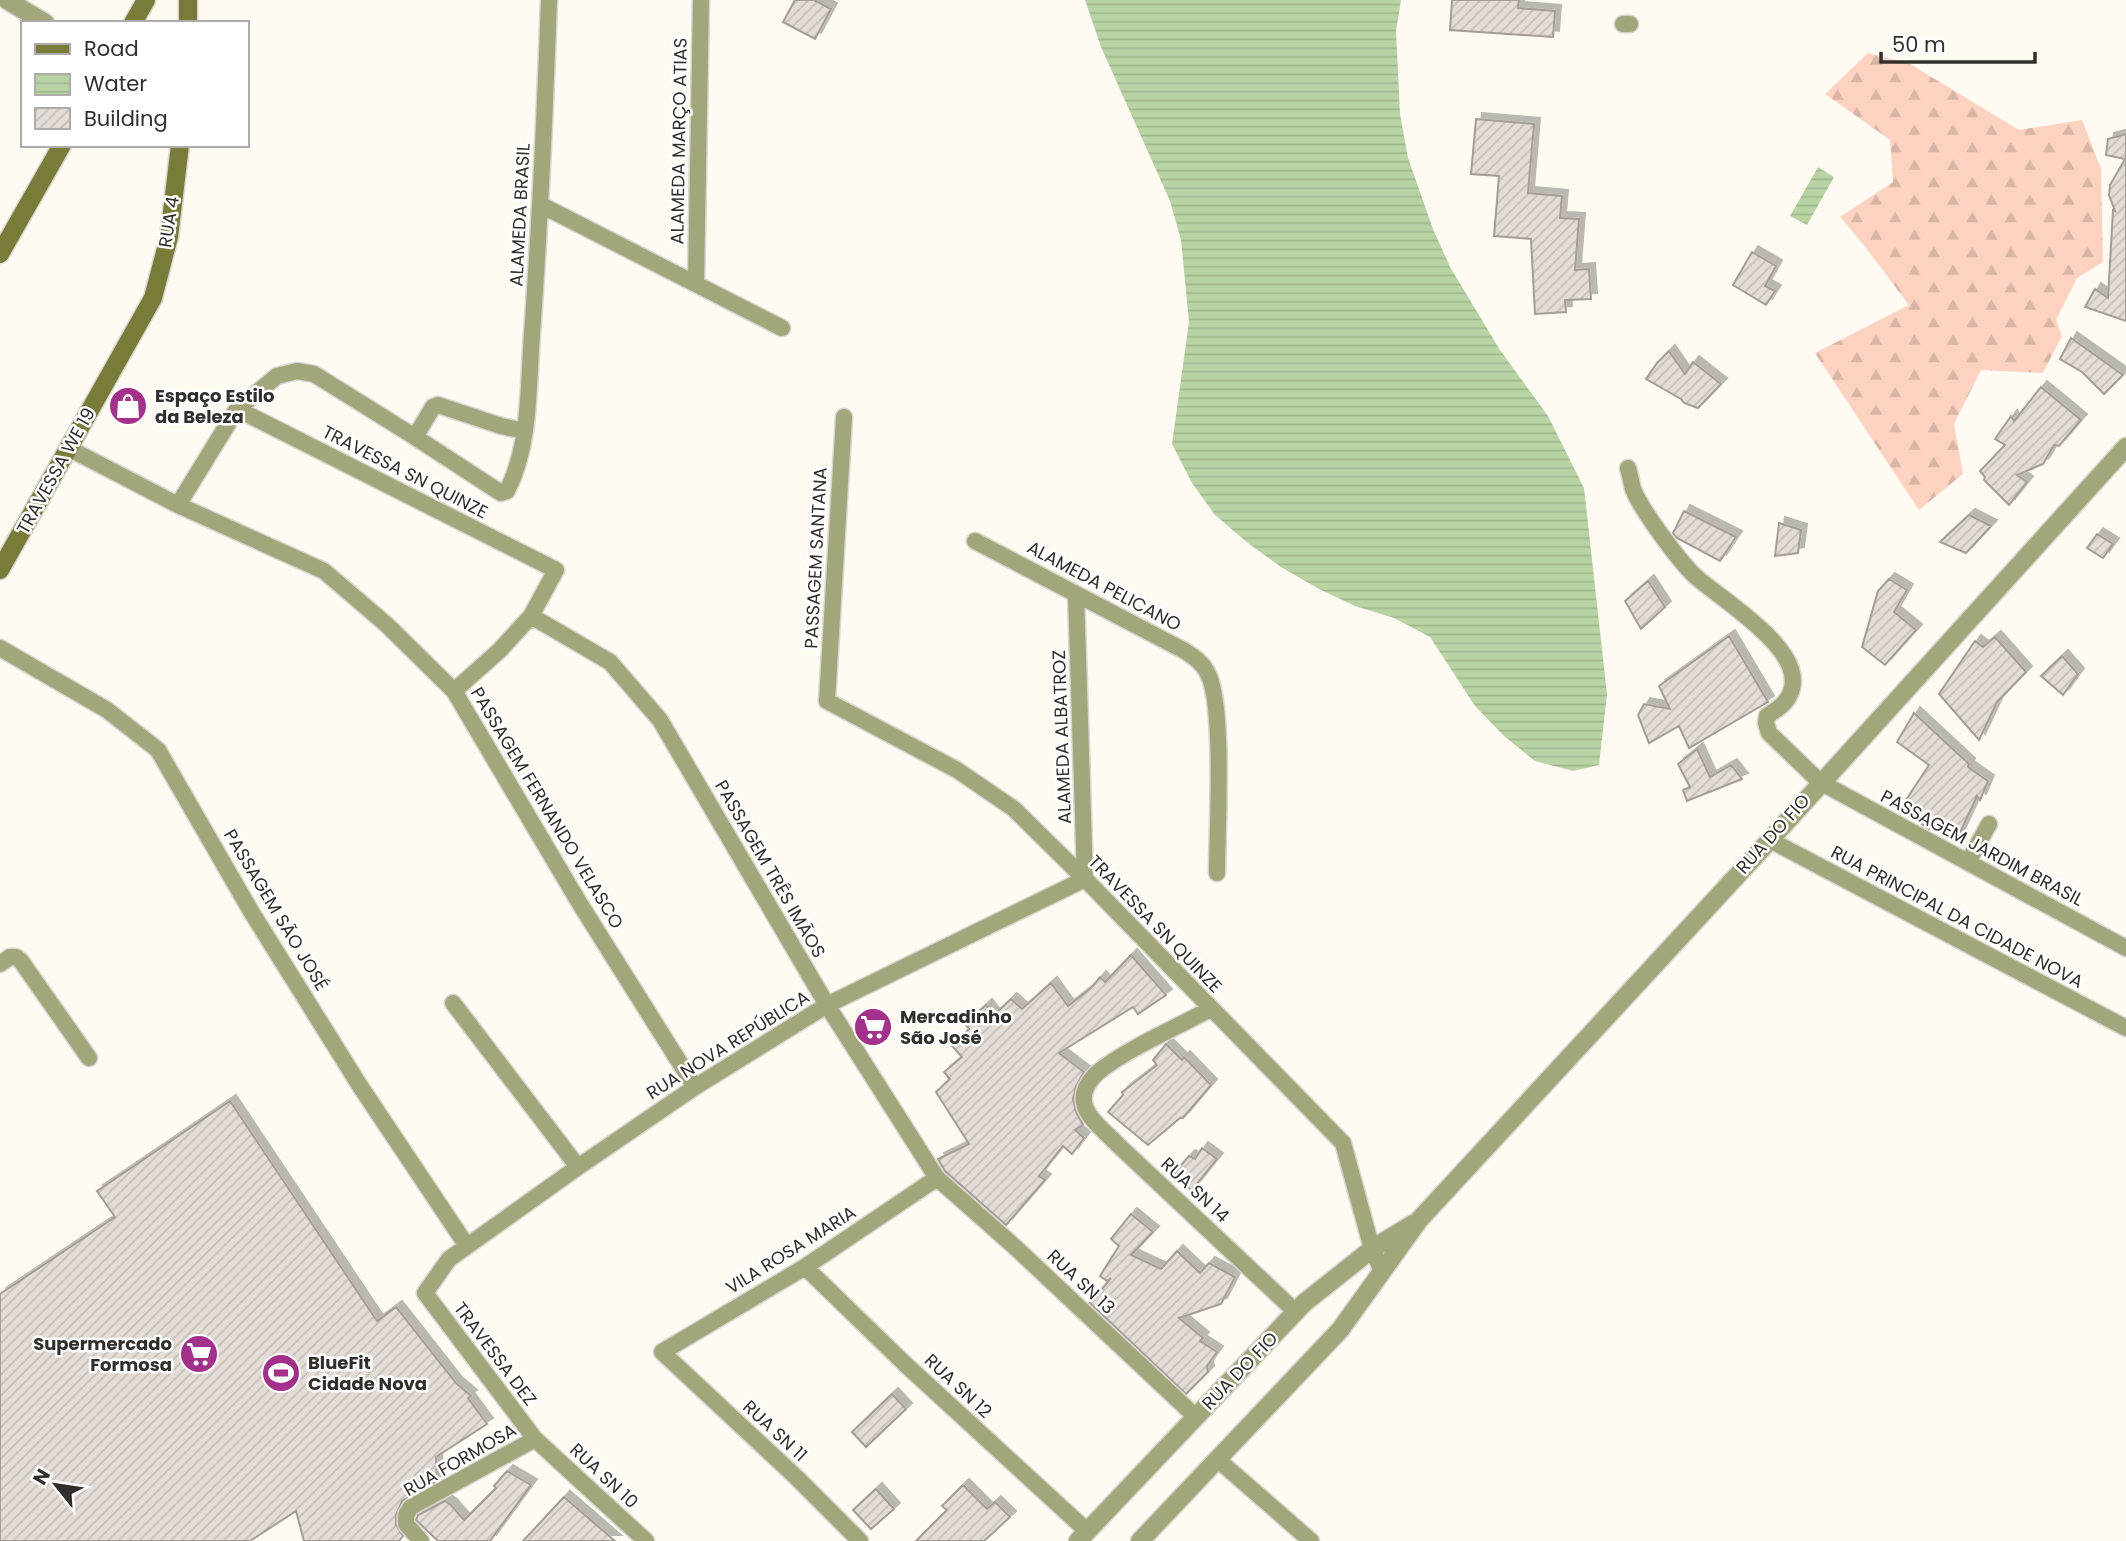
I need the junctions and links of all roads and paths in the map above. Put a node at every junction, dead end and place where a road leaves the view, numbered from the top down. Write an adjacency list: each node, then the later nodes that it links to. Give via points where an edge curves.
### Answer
1 (7, 0): 6 (street)
2 (145, 0): 7 (main road)
3 (188, 0): 8 (main road)
4 (549, 0): 11 (street, ALAMEDA BRASIL)
5 (701, 0): 13 (street, ALAMEDA MARÇO ATIAS)
6 (42, 21)
7 (133, 21)
8 (188, 21)
9 (61, 147): 12 (main road)
10 (180, 147): 14 (main road, RUA 4, via 169,237)
11 (541, 205): 13 (street); 18 (street, ALAMEDA BRASIL)
12 (0, 254)
13 (696, 283): 15 (street)
14 (153, 298): 20 (main road, TRAVESSA WE 19)
15 (782, 328)
16 (237, 408): 19 (street, via 277,376 297,371 314,374); 23 (street); 27 (street, TRAVESSA SN QUINZE, via 556,570)
17 (844, 417): 30 (street, PASSAGEM SANTANA)
18 (524, 432): 19 (street, via 438,405); 19 (street, ALAMEDA BRASIL, via 515,476 503,494)
19 (415, 437)
20 (68, 447): 23 (street, PASSAGEM FERNANDO VELASCO); 25 (main road, TRAVESSA WE 19)
21 (2126, 447): 31 (street, RUA DO FIO)
22 (1628, 468): 31 (street, PASSAGEM JARDIM BRASIL, via 1634,490 1672,550 1783,654 1794,679 1791,692 1766,723 1769,733)
23 (178, 505): 29 (street, PASSAGEM FERNANDO VELASCO, via 324,571)
24 (975, 541): 26 (street, ALAMEDA PELICANO)
25 (0, 570)
26 (1076, 594): 35 (street, ALAMEDA PELICANO, via 1183,650 1209,674 1217,721); 36 (street, ALAMEDA ALBATROZ)
27 (531, 616): 29 (street); 40 (street, PASSAGEM TRÊS IMÃOS, via 610,662 660,720)
28 (0, 648): 48 (street, PASSAGEM SÃO JOSÉ, via 107,710 158,750 252,914)
29 (454, 691): 44 (street, PASSAGEM FERNANDO VELASCO)
30 (827, 701): 36 (street, TRAVESSA SN QUINZE, via 988,790)
31 (1820, 782): 33 (street, RUA DO FIO); 34 (street, PASSAGEM JARDIM BRASIL)
32 (1989, 824): 34 (street)
33 (1769, 840): 42 (street, RUA PRINCIPAL DA CIDADE NOVA); 47 (street, RUA DO FIO)
34 (1968, 862): 37 (street, PASSAGEM JARDIM BRASIL)
35 (1217, 873)
36 (1085, 878): 40 (street, RUA NOVA REPÚBLICA); 41 (street, TRAVESSA SN QUINZE)
37 (2126, 948)
38 (0, 964): 43 (street, via 9,957 21,961)
39 (453, 1003): 45 (street)
40 (827, 1005): 44 (street, RUA NOVA REPÚBLICA); 46 (street, PASSAGEM TRÊS IMÃOS)
41 (1210, 1009): 49 (street, TRAVESSA SN QUINZE, via 1343,1143); 53 (street, RUA SN 14, via 1096,1074 1086,1087 1084,1101 1089,1115)
42 (2126, 1028)
43 (89, 1058)
44 (695, 1087): 45 (street, RUA NOVA REPÚBLICA)
45 (578, 1167): 48 (street, RUA NOVA REPÚBLICA)
46 (937, 1178): 50 (street, VILA ROSA MARIA); 55 (street, RUA SN 13)
47 (1419, 1220): 49 (street, RUA DO FIO); 51 (street, RUA DO FIO)
48 (467, 1246): 52 (street, RUA NOVA REPÚBLICA, via 449,1259)
49 (1372, 1249): 51 (street, TRAVESSA SN QUINZE); 53 (street, RUA DO FIO)
50 (805, 1267): 54 (street, VILA ROSA MARIA); 58 (street, RUA SN 12)
51 (1382, 1272): 57 (street, RUA DO FIO, via 1340,1330)
52 (425, 1293): 56 (street, TRAVESSA DEZ)
53 (1296, 1312): 55 (street, RUA DO FIO)
54 (662, 1352): 61 (street, RUA SN 11)
55 (1196, 1417): 58 (street, RUA DO FIO)
56 (535, 1439): 59 (street, RUA FORMOSA, via 411,1507 406,1524); 60 (street, RUA SN 10)
57 (1217, 1459): 62 (street, RUA DO FIO); 63 (street)
58 (1083, 1536)
59 (421, 1541)
60 (646, 1541)
61 (860, 1541)
62 (1140, 1541)
63 (1311, 1541)

